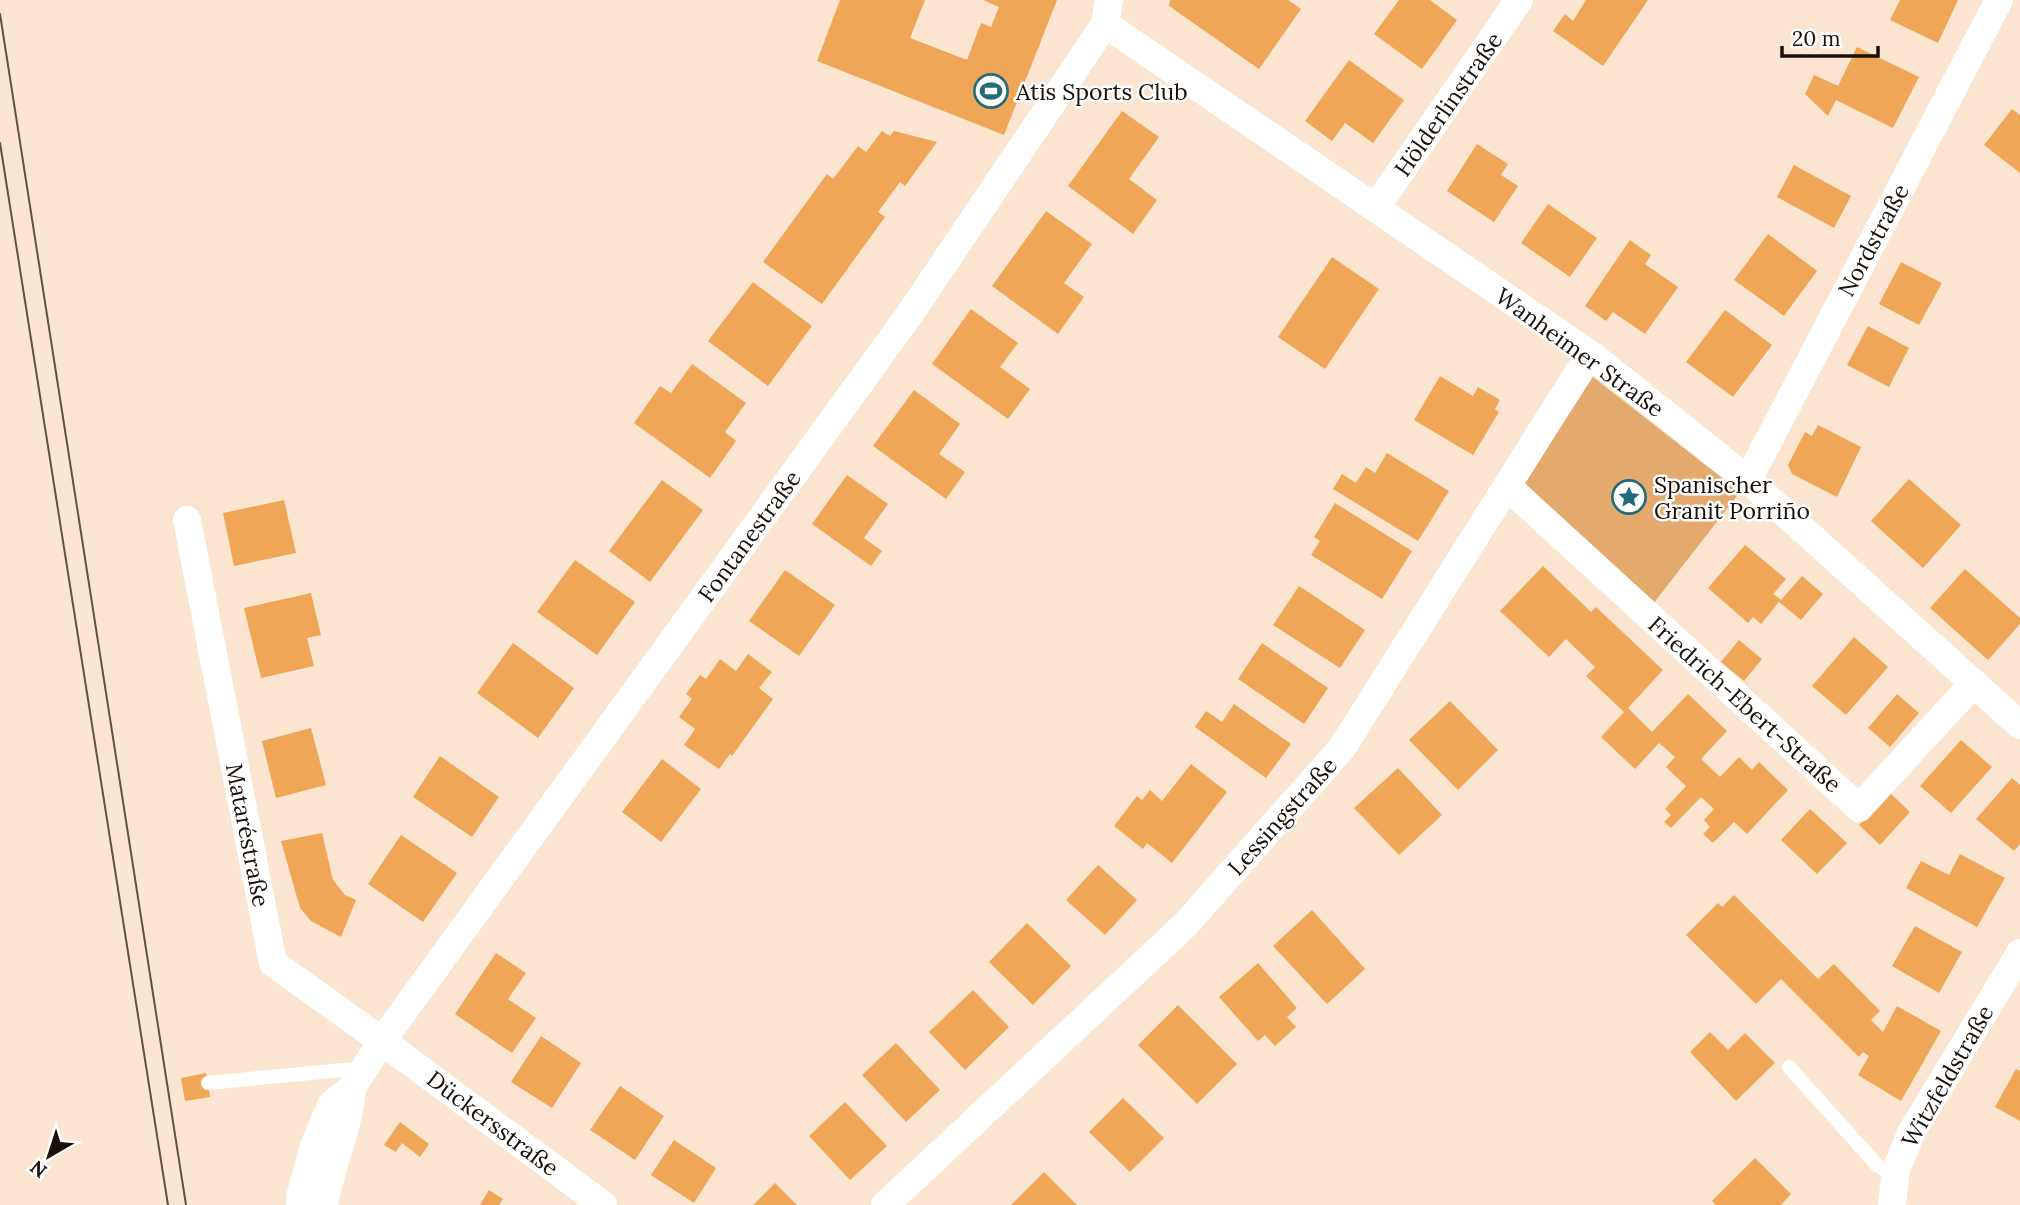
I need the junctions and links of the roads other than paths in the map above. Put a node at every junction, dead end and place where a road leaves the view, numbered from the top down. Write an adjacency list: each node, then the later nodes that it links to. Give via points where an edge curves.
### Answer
1 (1519, 0): 4 (street, Hölderlinstraße)
2 (1999, 0): 6 (street, Nordstraße)
3 (1107, 12): 4 (street, Wanheimer Straße); 12 (street, Fontanestraße, via 912,311)
4 (1376, 207): 5 (street, Wanheimer Straße)
5 (1590, 355): 6 (street, Wanheimer Straße); 7 (street, Lessingstraße)
6 (1748, 480): 9 (street, Wanheimer Straße)
7 (1507, 486): 9 (street, Friedrich-Ebert-Straße, via 1859,808); 20 (street, Lessingstraße, via 1342,748 1185,925)
8 (187, 520): 12 (street, Mataréstraße, via 272,963)
9 (1974, 684): 10 (street, Wanheimer Straße)
10 (2020, 725)
11 (2020, 953): 16 (street, Witzfeldstraße, via 1911,1133)
12 (382, 1041): 14 (street); 19 (street, Dückersstraße)
13 (1789, 1067): 16 (lane, via 1877,1165)
14 (359, 1078): 15 (lane); 17 (street, via 331,1105 314,1146); 18 (street)
15 (208, 1083)
16 (1895, 1177): 21 (street, Witzfeldstraße)
17 (300, 1205)
18 (324, 1205)
19 (603, 1205)
20 (885, 1205)
21 (1892, 1205)

